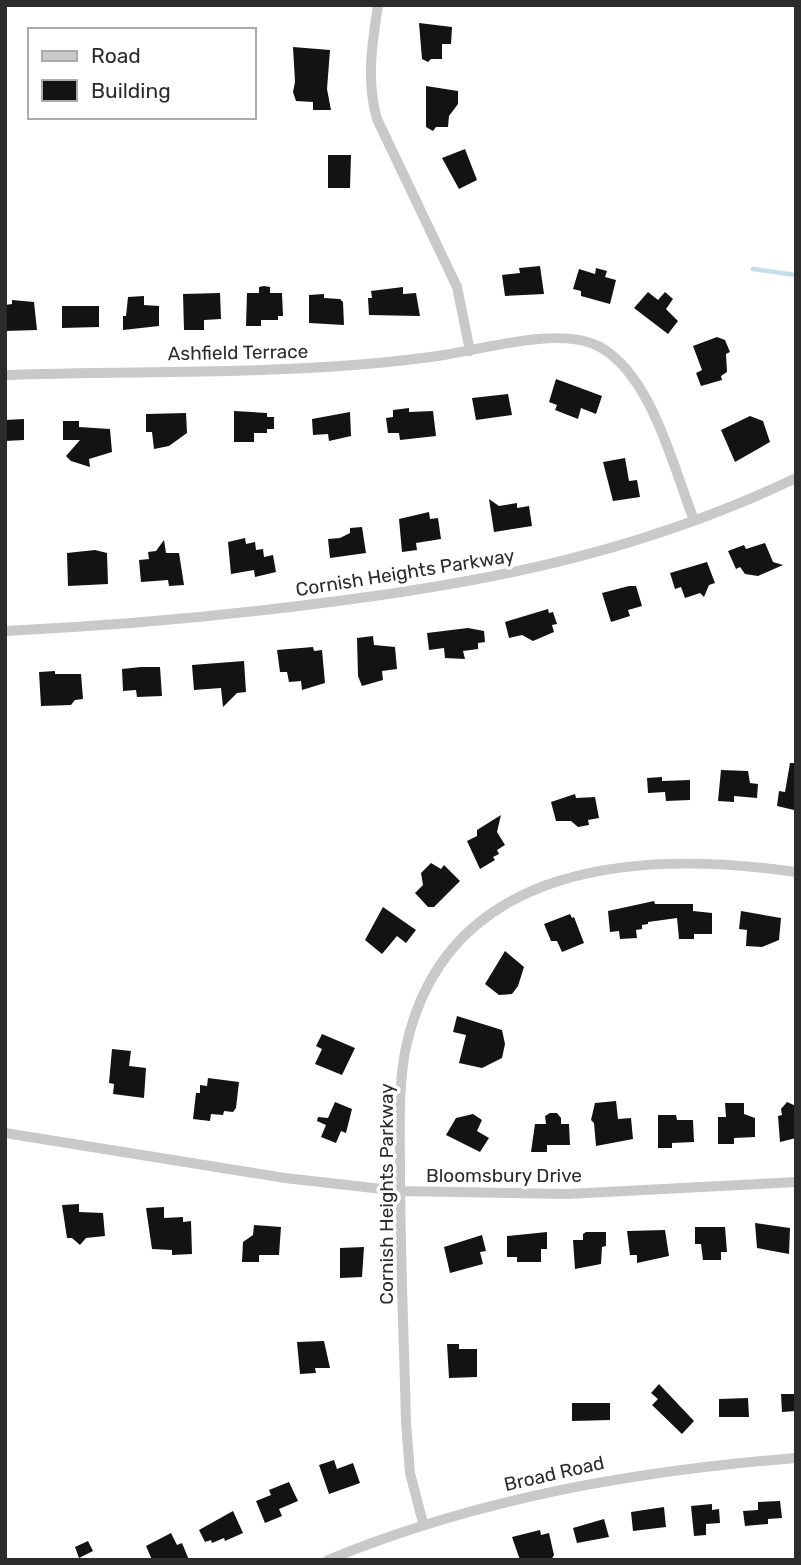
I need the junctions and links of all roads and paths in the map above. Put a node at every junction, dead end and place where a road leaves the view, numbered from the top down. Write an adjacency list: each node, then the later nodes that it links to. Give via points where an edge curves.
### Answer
1 (378, 5): 2 (street, via 370,55 370,95 377,119 457,286)
2 (470, 351): 3 (street, Ashfield Terrace, via 318,368); 5 (street, Ashfield Terrace, via 551,338 583,341 618,360 643,392)
3 (5, 375)
4 (796, 478): 5 (street, Cornish Heights Parkway)
5 (694, 520): 6 (street, Cornish Heights Parkway, via 584,558 462,583 186,621)
6 (5, 631)
7 (796, 873): 10 (street, Cornish Heights Parkway, via 714,863 606,868 547,883 491,914 447,958 415,1013 405,1049)
8 (5, 1133): 10 (street, Bloomsbury Drive, via 285,1178)
9 (796, 1182): 10 (street, Bloomsbury Drive, via 567,1194)
10 (400, 1191): 12 (street, Cornish Heights Parkway, via 406,1422 410,1473)
11 (796, 1458): 12 (street, Broad Road, via 628,1475)
12 (423, 1523): 13 (street, Broad Road)
13 (328, 1560)

